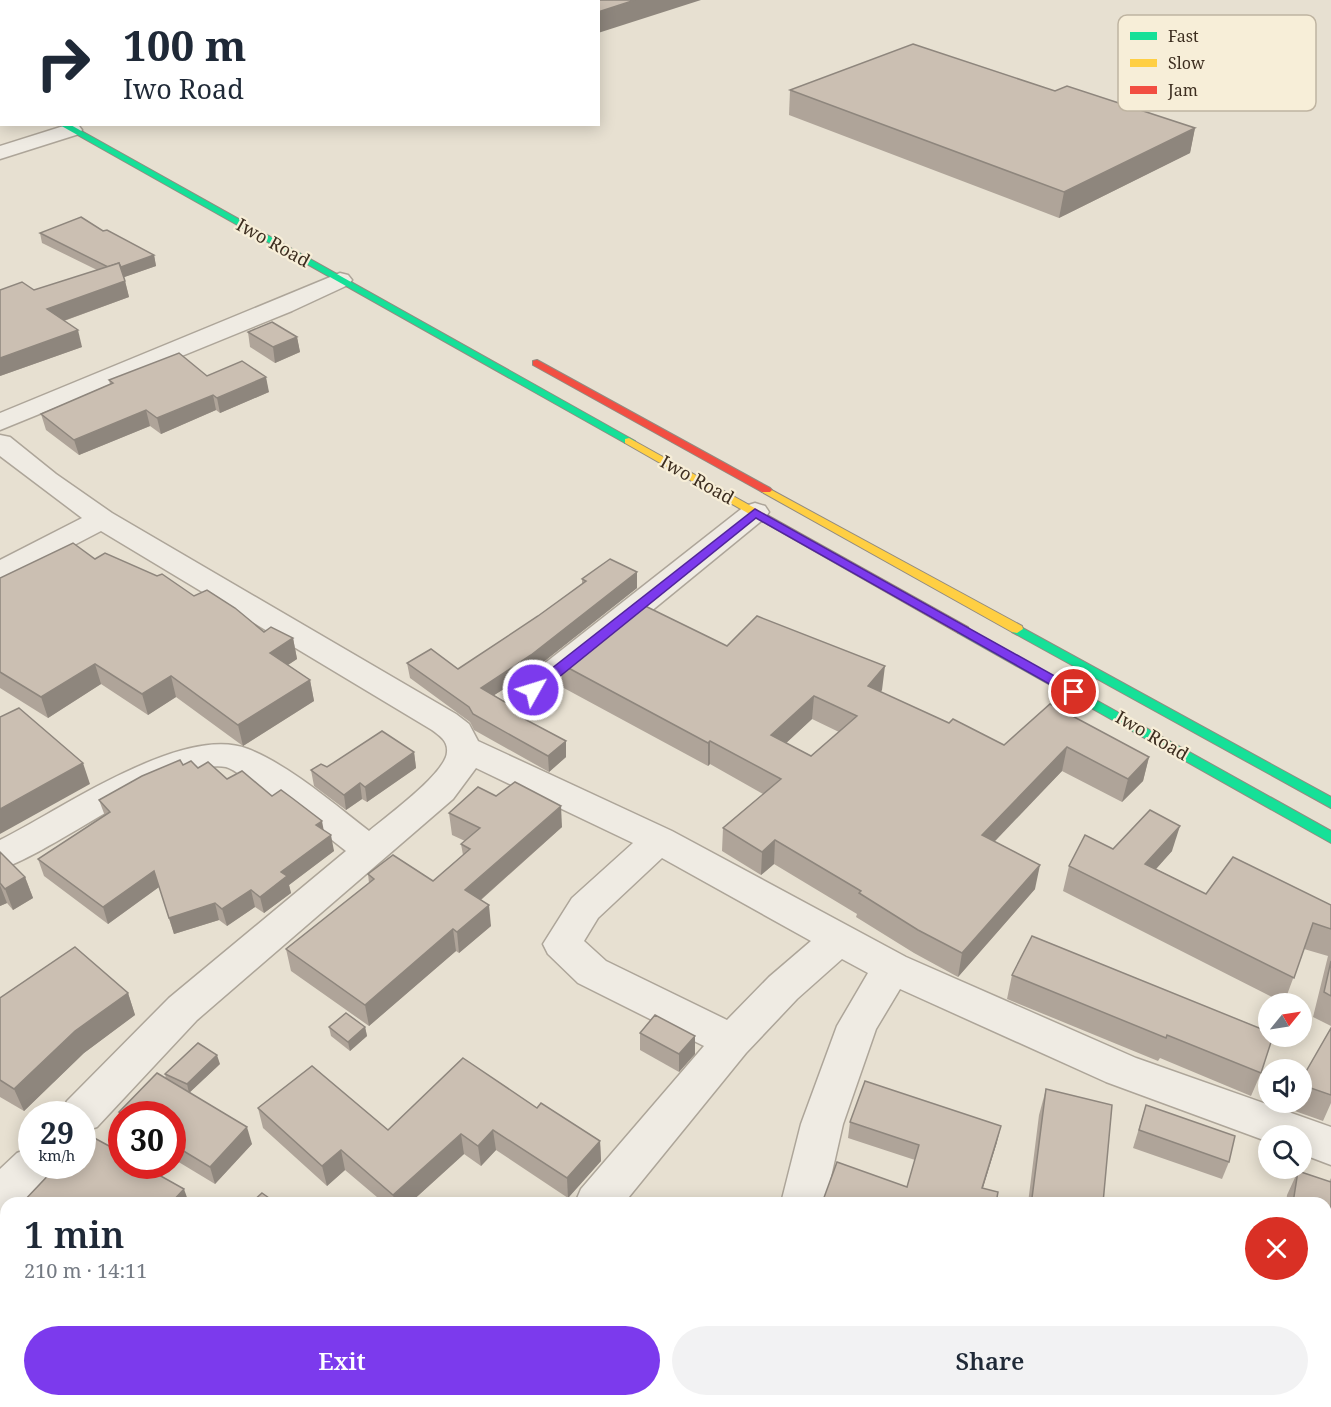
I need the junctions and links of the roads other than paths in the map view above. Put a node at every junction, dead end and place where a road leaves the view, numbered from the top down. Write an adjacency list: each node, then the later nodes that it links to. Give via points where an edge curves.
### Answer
1 (67, 127): 2 (street); 3 (main road, Iwo Road)
2 (0, 153)
3 (340, 280): 5 (main road, Iwo Road); 7 (street)
4 (394, 294): 5 (main road)
5 (377, 301): 9 (main road, Iwo Road)
6 (527, 358): 14 (main road, Iwo Road)
7 (0, 422)
8 (0, 443): 10 (street)
9 (755, 512): 12 (street); 15 (main road, Iwo Road)
10 (102, 519): 11 (street); 13 (street, via 444,722 457,732)
11 (0, 572)
12 (533, 690)
13 (465, 749): 16 (street); 17 (street, via 463,761 441,790)
14 (1331, 803)
15 (1331, 838)
16 (659, 840): 19 (street); 21 (street, via 585,908 562,944 592,972)
17 (371, 851): 18 (street, via 269,776 232,756 207,754 152,774); 22 (street, via 183,1009)
18 (0, 856)
19 (839, 939): 20 (street); 21 (street, via 783,988)
20 (892, 968): 23 (street, via 1121,1070); 29 (street, via 857,1026 822,1124)
21 (732, 1041): 28 (street)
22 (95, 1101)
23 (1272, 1125)
24 (1312, 1139): 25 (street)
25 (1331, 1146)
26 (19, 1179): 27 (street)
27 (1, 1197)
28 (602, 1197)
29 (804, 1197)

